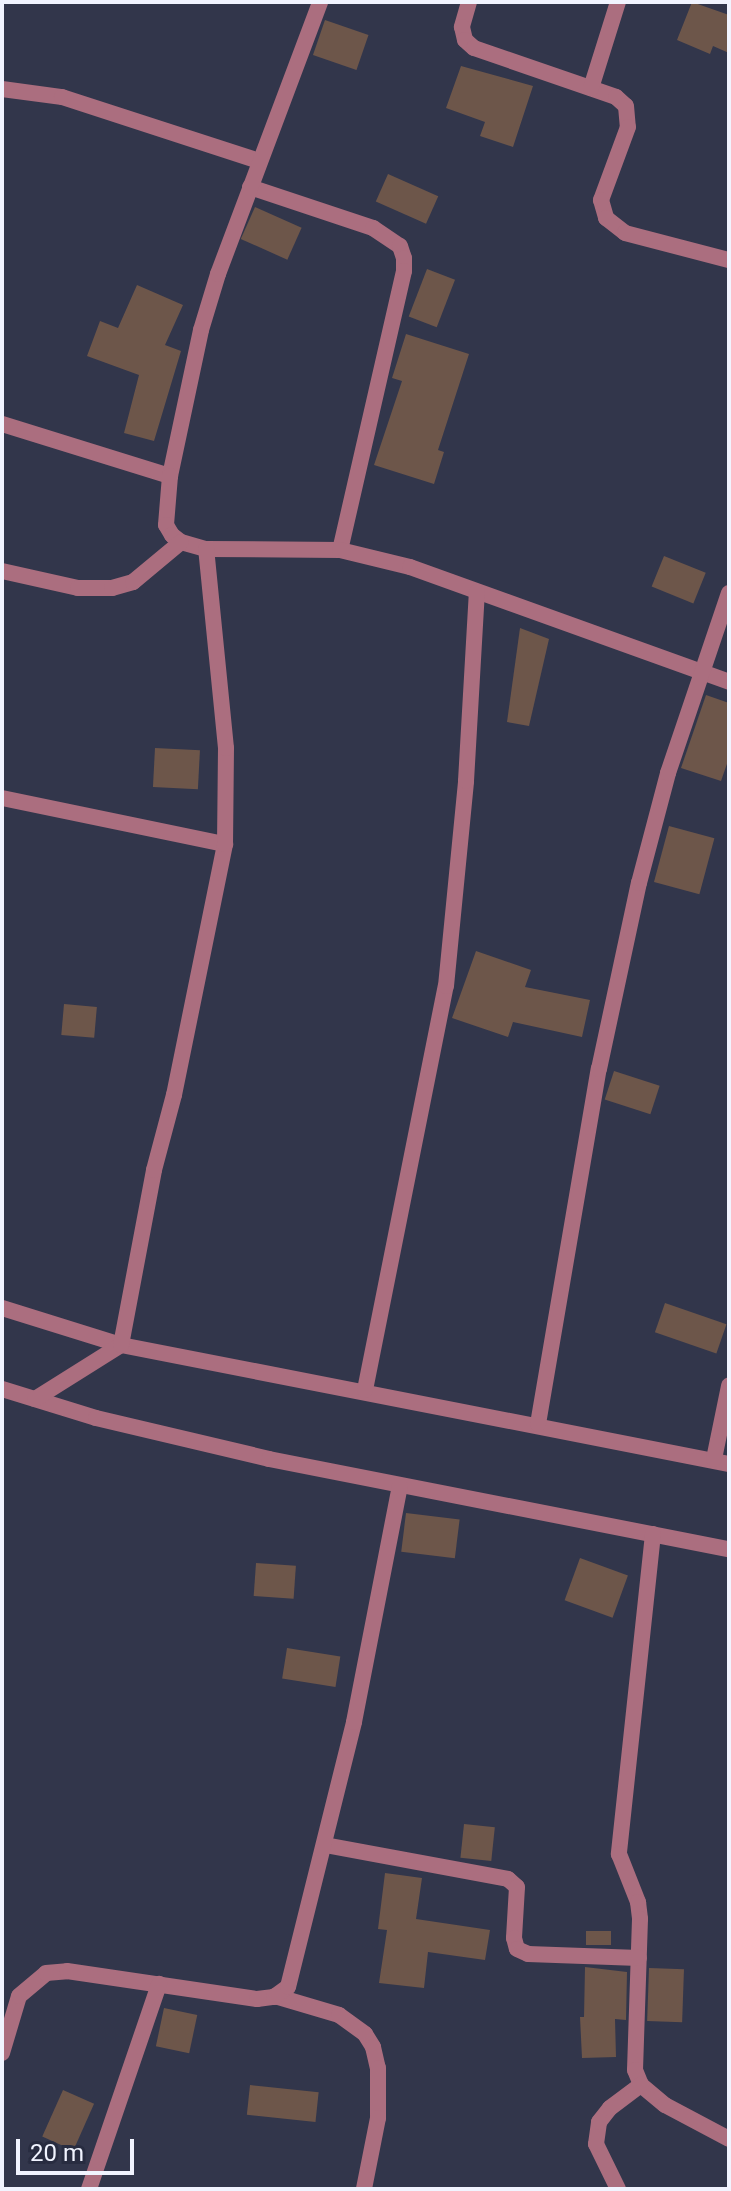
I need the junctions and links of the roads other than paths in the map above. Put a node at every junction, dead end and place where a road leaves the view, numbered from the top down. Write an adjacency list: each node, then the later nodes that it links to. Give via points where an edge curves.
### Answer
1 (320, 2): 6 (street)
2 (469, 2): 4 (street, via 462,27 474,48)
3 (618, 2): 4 (street)
4 (591, 88): 8 (street, via 626,106 628,127 601,200 606,218 625,233)
5 (2, 89): 6 (street, via 62,97)
6 (259, 161): 7 (street)
7 (250, 187): 10 (street, via 201,330); 13 (street, via 373,228 400,246 404,258)
8 (729, 260)
9 (2, 424): 10 (street)
10 (170, 476): 11 (street, via 166,525)
11 (181, 542): 12 (street); 14 (street, via 133,582 112,588 78,588)
12 (206, 549): 13 (street); 20 (street, via 226,748)
13 (340, 550): 15 (street, via 410,567)
14 (2, 571)
15 (477, 592): 17 (street); 25 (street, via 446,986)
16 (729, 593): 17 (street)
17 (703, 674): 18 (street); 27 (street, via 668,773 636,897 599,1069)
18 (729, 682)
19 (2, 798): 20 (street)
20 (225, 844): 22 (street)
21 (2, 1308): 22 (street)
22 (121, 1345): 25 (street); 26 (street)
23 (729, 1386): 28 (street)
24 (2, 1389): 26 (street)
25 (365, 1390): 27 (street)
26 (35, 1399): 29 (street, via 176,1438)
27 (538, 1424): 28 (street)
28 (722, 1461)
29 (400, 1486): 30 (street); 32 (street)
30 (653, 1534): 31 (street); 33 (street, via 619,1854 638,1902)
31 (729, 1549)
32 (325, 1845): 33 (street, via 508,1879 517,1887 514,1938 517,1949 528,1954); 35 (street, via 288,1987)
33 (639, 1958): 37 (street, via 635,2070)
34 (159, 1984): 35 (street, via 257,1999); 36 (street, via 67,1971 46,1973 19,1996); 39 (street)
35 (275, 1996): 40 (street, via 339,2015 373,2047 378,2118)
36 (2, 2053)
37 (641, 2085): 38 (street, via 665,2105); 41 (street, via 599,2122 596,2144)
38 (729, 2139)
39 (89, 2189)
40 (364, 2189)
41 (618, 2189)

